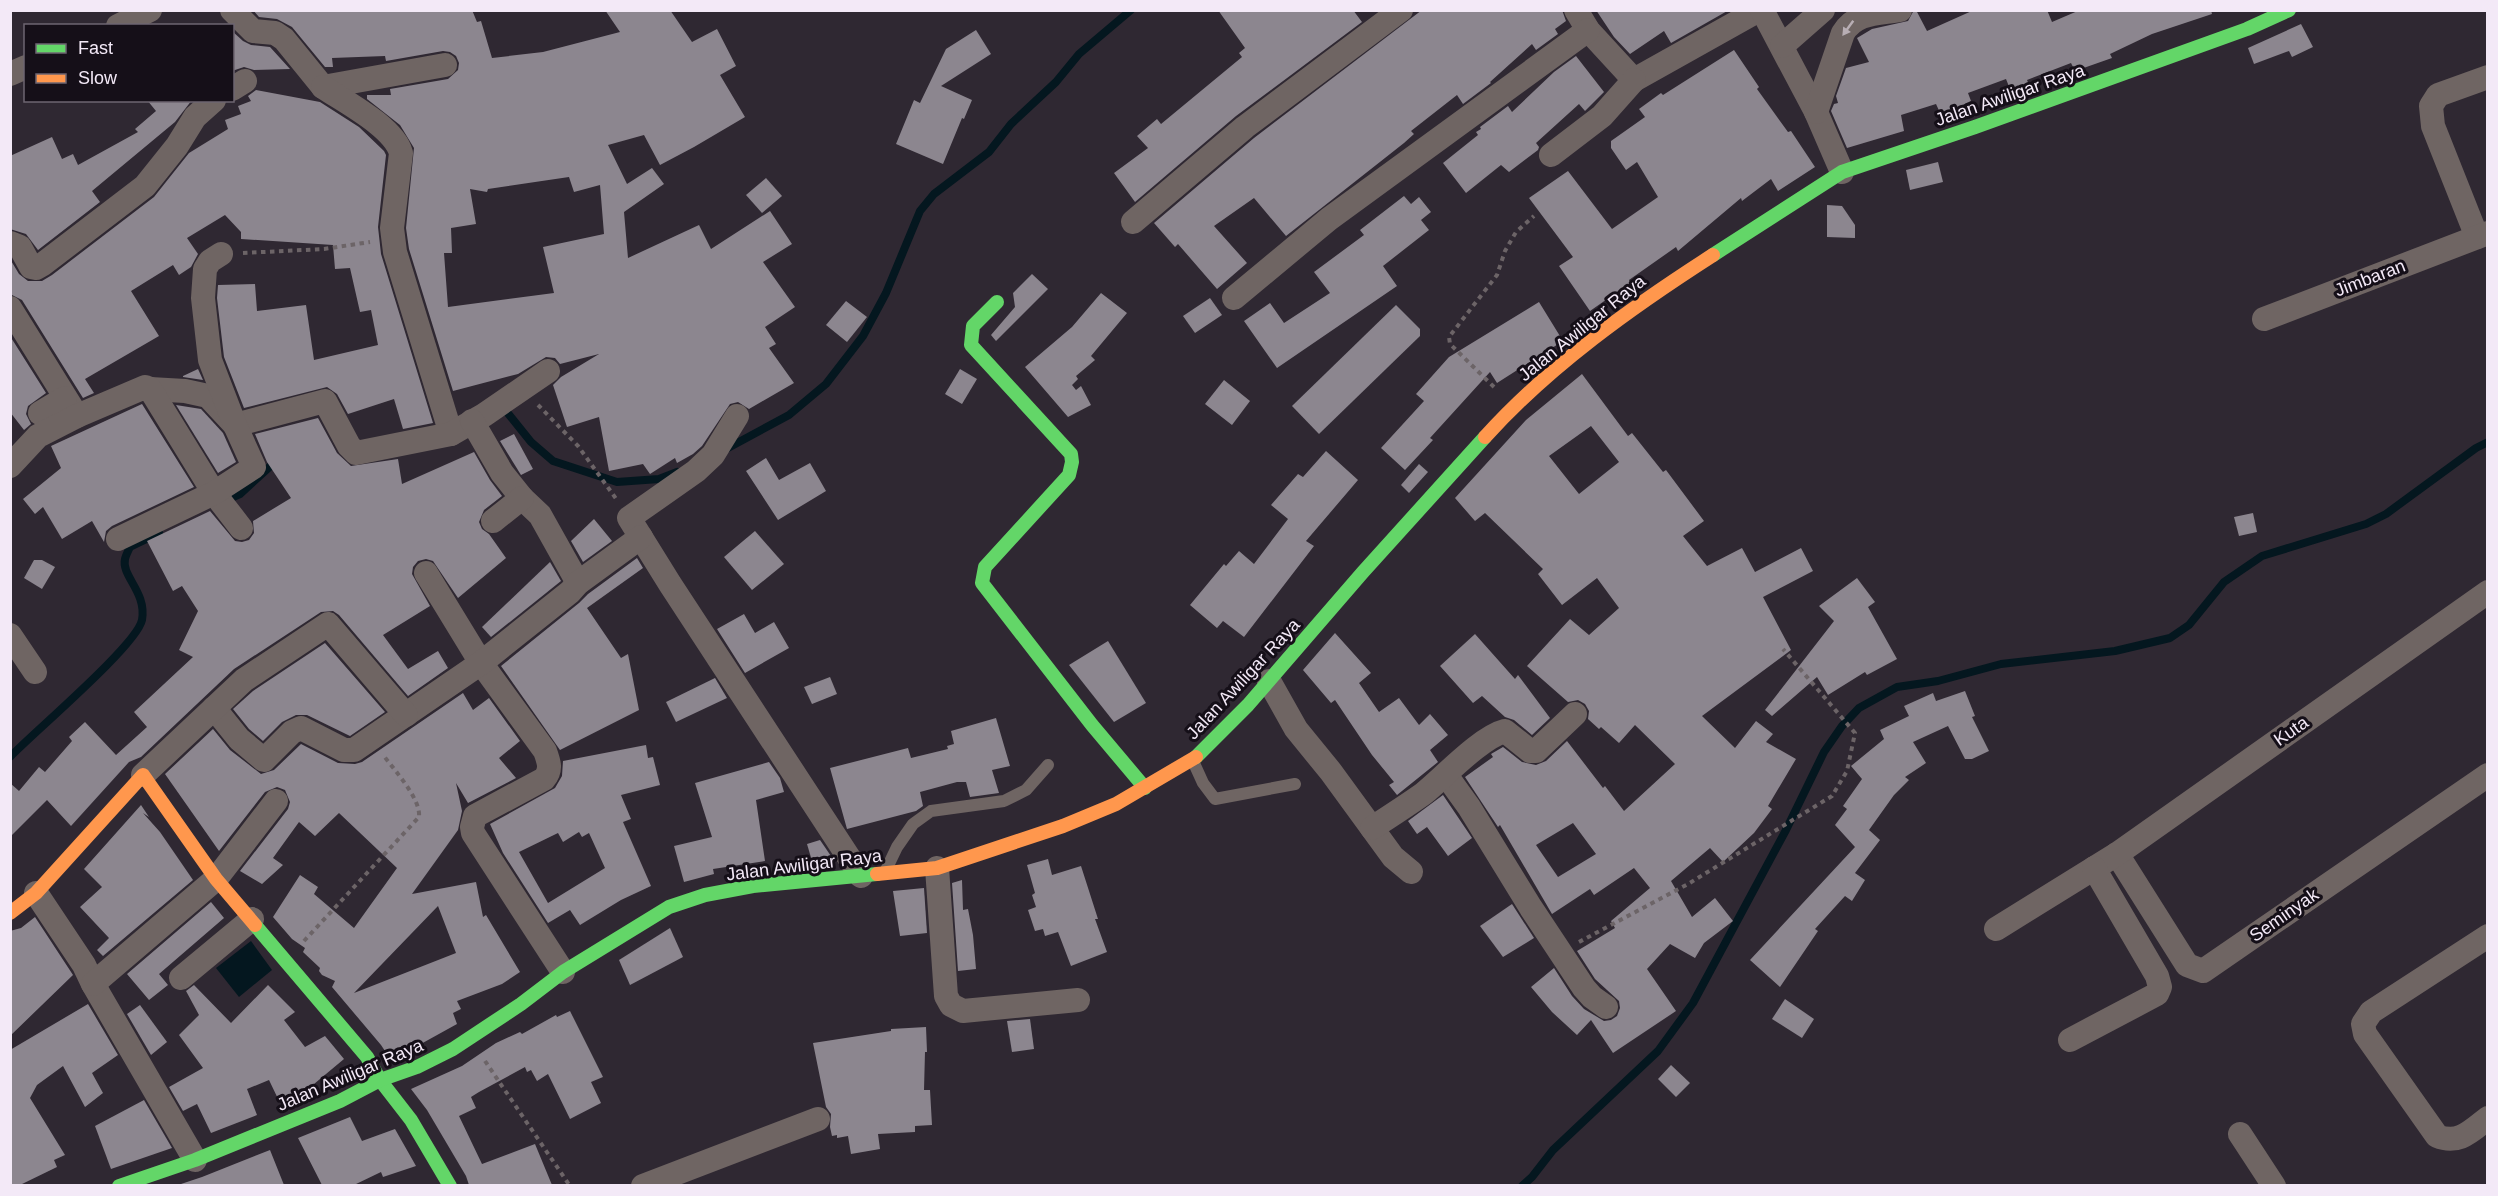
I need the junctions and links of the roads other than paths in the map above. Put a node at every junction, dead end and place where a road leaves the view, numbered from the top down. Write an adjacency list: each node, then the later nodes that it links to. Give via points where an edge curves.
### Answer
1 (150, 10): 9 (street)
2 (232, 10): 16 (street, via 253,31 275,33 284,39)
3 (1401, 10): 21 (street, via 1245,127)
4 (1760, 10): 10 (street); 15 (street)
5 (1823, 10): 10 (street)
6 (1900, 10): 18 (street, one-way to 18, via 1861,16 1850,23)
7 (2289, 10): 20 (street, Jalan Awiligar Raya, via 2247,29)
8 (1582, 20): 15 (street); 25 (street)
9 (122, 24)
10 (1782, 46): 18 (street)
11 (445, 65): 16 (street)
12 (24, 68): 13 (street)
13 (10, 74)
14 (2487, 76): 22 (street, Jimbaran, via 2438,94 2431,106 2433,126)
15 (1634, 80): 19 (street, via 1602,116)
16 (323, 87): 36 (street, via 398,142 401,153 392,239)
17 (212, 102): 23 (street, via 195,117 145,186 43,264 31,267 20,247)
18 (1816, 112): 20 (street)
19 (1551, 155)
20 (1842, 172): 50 (street, Jalan Awiligar Raya, via 1663,287 1513,406)
21 (1133, 222)
22 (2482, 235): 27 (street, Jimbaran)
23 (10, 243)
24 (222, 254): 35 (street, via 205,269 202,298 210,360)
25 (1234, 298)
26 (997, 303): 60 (street, via 973,326 971,345 1071,454 1072,462 1069,475 984,567 982,584)
27 (2264, 319)
28 (14, 322): 31 (street)
29 (548, 371): 34 (street)
30 (150, 389): 31 (street, via 145,387); 35 (street, via 208,396); 38 (street)
31 (71, 407): 32 (street); 37 (street)
32 (40, 413)
33 (737, 416): 41 (street, via 713,454)
34 (472, 421): 36 (street); 39 (street, via 502,473)
35 (235, 425): 36 (street, via 325,401 356,453); 38 (street, via 254,467)
36 (451, 434)
37 (10, 466)
38 (214, 493): 42 (street); 43 (street)
39 (522, 498): 40 (street); 45 (street, via 540,515)
40 (493, 521)
41 (635, 527): 45 (street); 67 (street)
42 (241, 528)
43 (118, 539)
44 (426, 573): 48 (street)
45 (578, 583): 48 (street)
46 (2487, 592): 63 (street, Kuta)
47 (10, 635): 49 (street)
48 (481, 663): 53 (street); 74 (street, via 550,762 544,779 475,816 471,826)
49 (35, 672)
50 (1269, 681): 54 (street, Jalan Awiligar Raya); 62 (street, via 1296,729)
51 (214, 708): 53 (street, via 239,739 264,760 301,728 344,750 354,750); 53 (street, via 244,680 328,624); 56 (street)
52 (1575, 714): 57 (street, via 1536,751 1530,751 1505,731 1481,744)
53 (406, 715)
54 (1192, 760): 59 (lane, via 1215,799); 60 (street, Jalan Awiligar Raya)
55 (1048, 765): 67 (lane, via 1026,790 1004,801 931,810 913,824)
56 (143, 775): 68 (street); 69 (street)
57 (1446, 775): 62 (street); 78 (street, via 1584,988)
58 (2487, 775): 63 (street, Seminyak, via 2203,971 2187,965)
59 (1295, 784)
60 (1145, 788): 64 (street, Jalan Awiligar Raya, via 1063,826)
61 (276, 801): 68 (street)
62 (1371, 828): 66 (street)
63 (2117, 854): 65 (street, Kuta)
64 (937, 868): 67 (street, Jalan Awiligar Raya); 77 (street, via 946,996 951,1005 963,1011)
65 (2094, 868): 72 (street, Kuta); 79 (street, via 2160,987 2157,994)
66 (1411, 872)
67 (873, 875): 74 (street, Jalan Awiligar Raya, via 753,886 705,895 669,907)
68 (216, 879): 71 (street); 76 (street)
69 (36, 893): 70 (street); 76 (street)
70 (10, 913)
71 (252, 919): 75 (street); 80 (street, via 368,1057)
72 (1996, 928)
73 (2487, 936): 82 (street, via 2371,1012 2363,1024 2365,1034 2438,1136 2459,1139)
74 (563, 972): 80 (street, Jalan Awiligar Raya, via 470,1038 417,1067)
75 (181, 978)
76 (93, 984): 84 (street)
77 (1078, 1000)
78 (1606, 1007)
79 (2070, 1040)
80 (380, 1080): 84 (street, Jalan Awiligar Raya, via 340,1101); 86 (street, via 411,1120)
81 (818, 1119): 87 (street)
82 (2487, 1119)
83 (2240, 1134): 88 (street)
84 (195, 1160): 85 (street, Jalan Awiligar Raya)
85 (119, 1185)
86 (450, 1185)
87 (643, 1185)
88 (2274, 1185)

